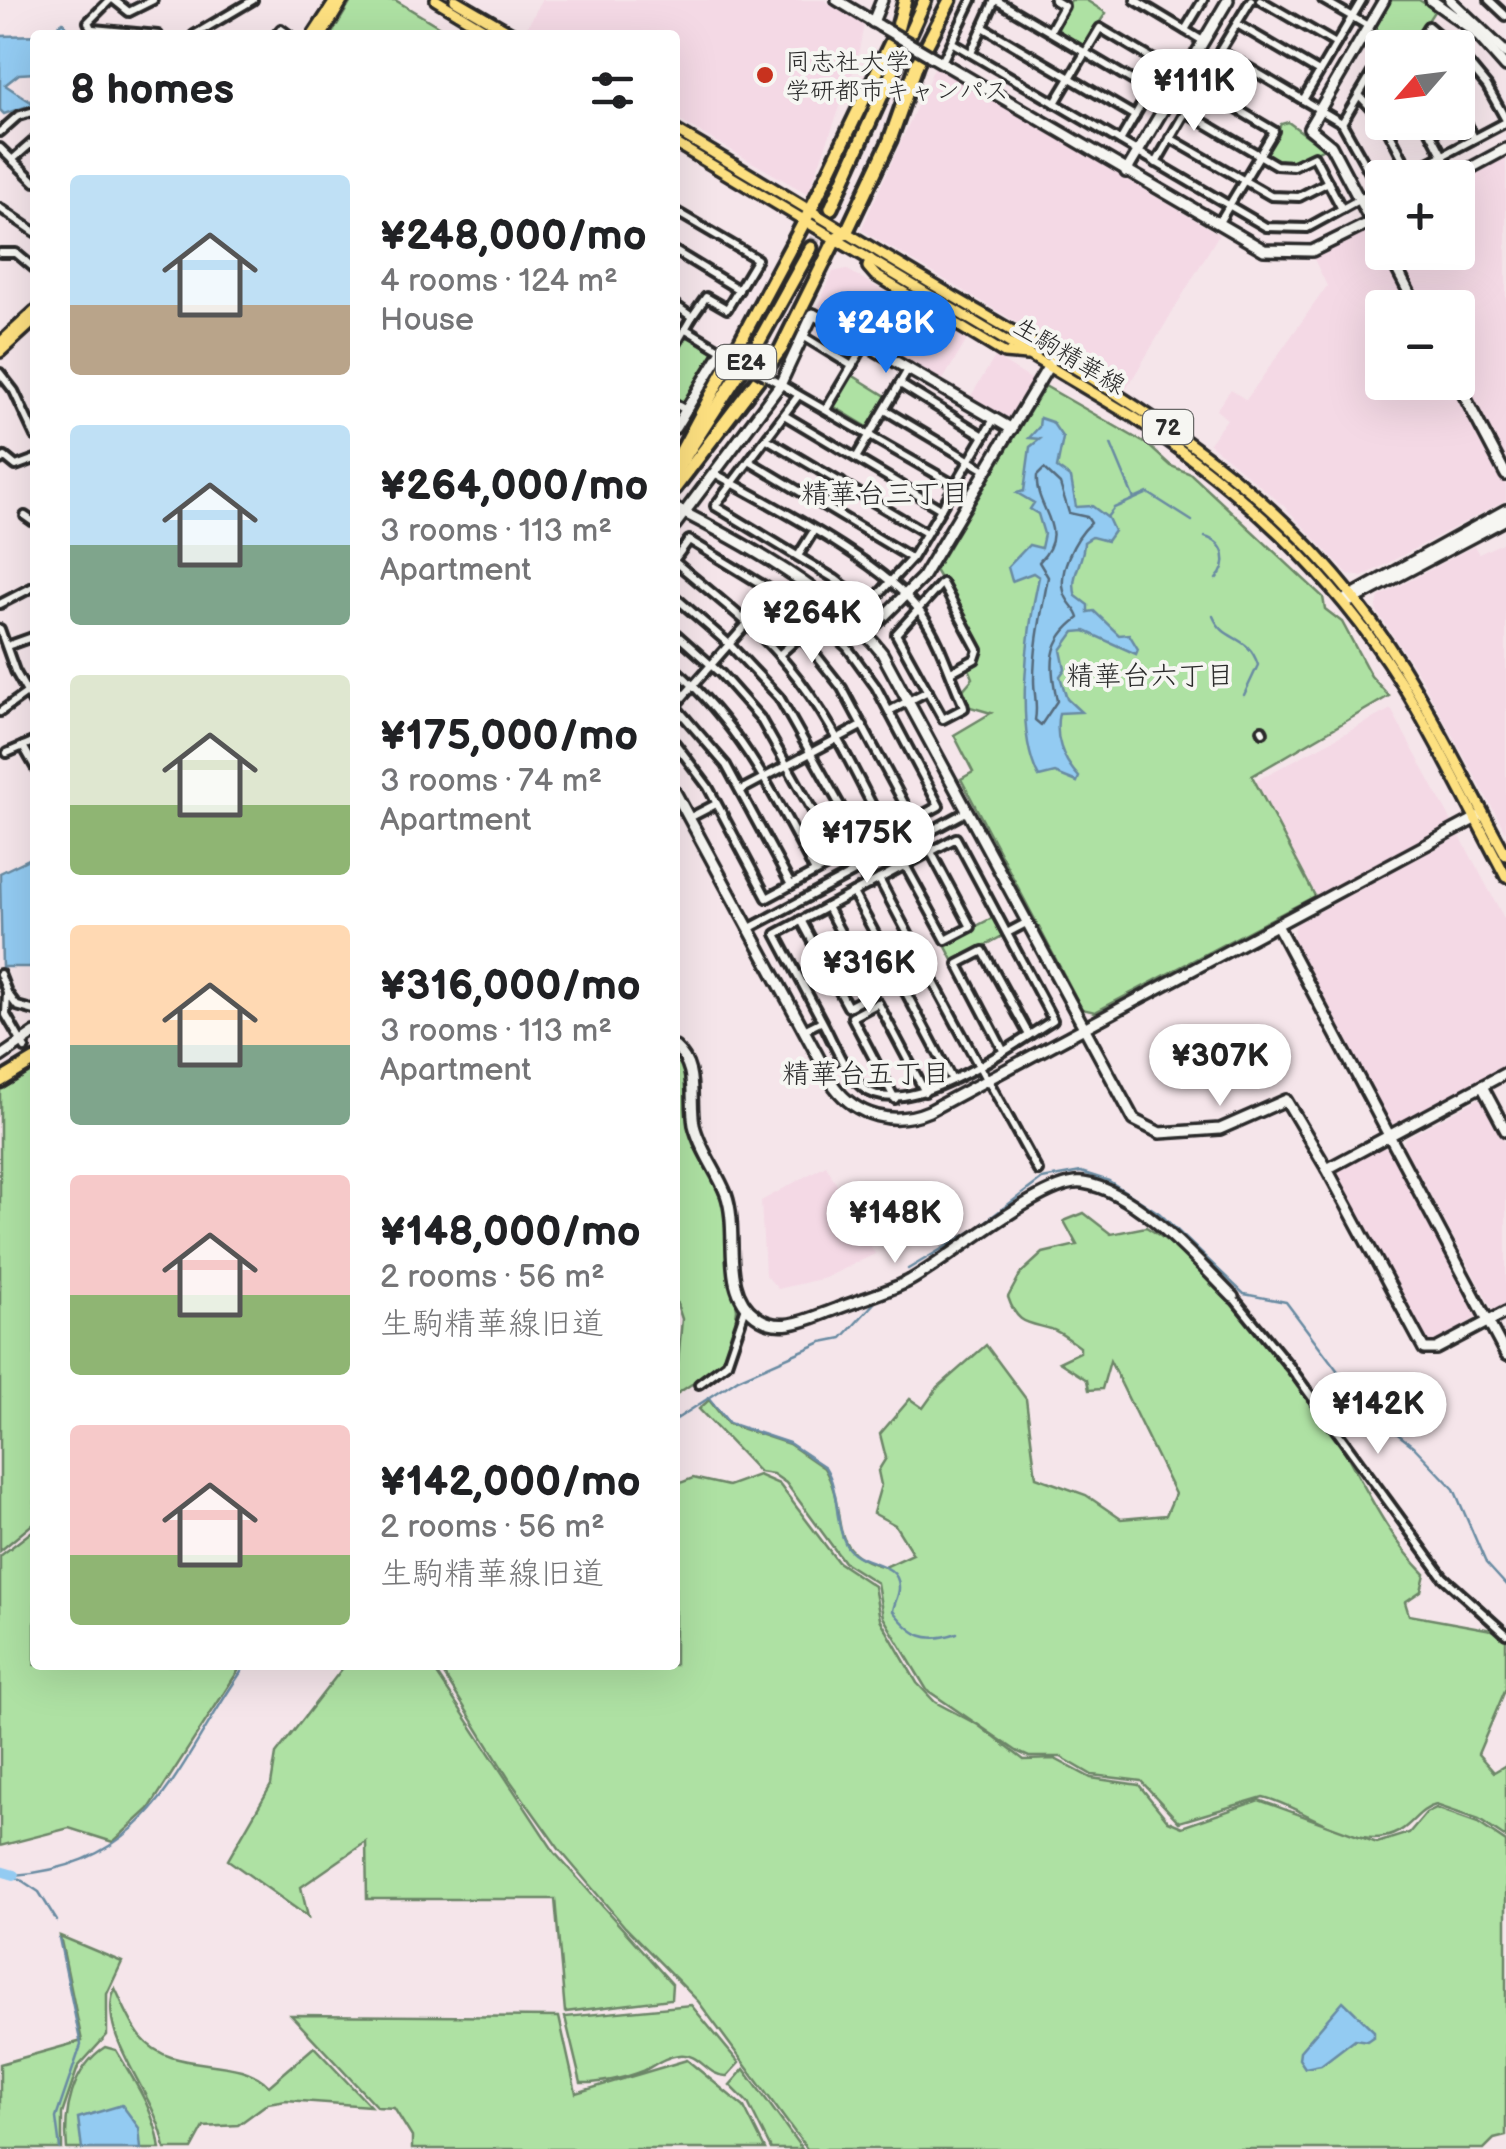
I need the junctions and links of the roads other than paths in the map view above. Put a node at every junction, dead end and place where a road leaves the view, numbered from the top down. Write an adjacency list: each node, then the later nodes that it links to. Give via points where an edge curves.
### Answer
1 (112, 0): 2 (street, via 129,12); 35 (street, via 88,22)
2 (153, 0)
3 (252, 0): 36 (street)
4 (336, 0): 37 (main road)
5 (344, 0): 38 (main road)
6 (436, 0): 39 (main road)
7 (456, 0): 40 (main road)
8 (882, 0): 31 (street)
9 (905, 0): 101 (highway, via 897,30)
10 (923, 0): 96 (highway)
11 (950, 0): 105 (highway)
12 (972, 0): 44 (street)
13 (996, 0): 33 (street); 41 (street)
14 (1054, 0): 41 (street, via 1064,6)
15 (1134, 0): 42 (street)
16 (1228, 0): 43 (street)
17 (1250, 0): 32 (street)
18 (1260, 0): 45 (street)
19 (1323, 0): 30 (street)
20 (1362, 0): 30 (street)
21 (1384, 0): 34 (street)
22 (1432, 0): 51 (street, via 1473,30)
23 (1450, 0): 48 (street)
24 (1489, 0): 28 (street)
25 (1504, 0): 28 (street)
26 (841, 1): 31 (street)
27 (1199, 2): 42 (street)
28 (1497, 8): 29 (street)
29 (1506, 16)
30 (1352, 17): 34 (street); 45 (street)
31 (877, 24): 49 (street, bridge)
32 (1237, 24): 52 (street); 60 (street, via 1220,51)
33 (984, 26): 46 (street); 55 (street)
34 (1368, 26): 63 (street)
35 (93, 30)
36 (202, 30)
37 (315, 30)
38 (325, 30)
39 (486, 30)
40 (506, 30)
41 (1050, 30): 47 (street)
42 (1185, 30): 43 (street)
43 (1203, 41): 54 (street)
44 (953, 43): 46 (street); 49 (street)
45 (1336, 44): 52 (street)
46 (971, 53): 62 (street)
47 (1085, 53): 50 (street, via 1100,28); 55 (street); 58 (street)
48 (1506, 53)
49 (942, 63): 89 (street)
50 (1164, 66): 54 (street); 58 (street)
51 (1506, 67)
52 (1319, 72): 60 (street)
53 (1475, 72): 67 (street)
54 (1182, 76): 56 (street); 80 (street)
55 (1070, 78): 62 (street); 66 (street)
56 (1200, 87): 65 (street); 82 (street, via 1274,131)
57 (1365, 87): 59 (street)
58 (1150, 91): 66 (street)
59 (1359, 94): 61 (street); 68 (street)
60 (1303, 100): 63 (street)
61 (1365, 101)
62 (1055, 103): 75 (street)
63 (1320, 110): 68 (street); 94 (street, via 1309,128 1326,140)
64 (30, 112): 69 (street)
65 (1186, 112): 72 (street); 82 (street)
66 (1135, 116): 75 (street)
67 (1506, 121): 71 (street)
68 (1342, 123): 86 (street)
69 (0, 132)
70 (680, 133): 101 (main road, 生駒精華線 / 72)
71 (1475, 137)
72 (1170, 138): 87 (street); 91 (street)
73 (1435, 140): 81 (street)
74 (1470, 140): 81 (street)
75 (1120, 141): 80 (street)
76 (30, 144): 83 (street)
77 (680, 146): 101 (main road, 生駒精華線 / 72)
78 (0, 148): 83 (street)
79 (1506, 148): 88 (street)
80 (1138, 152): 87 (street); 89 (street)
81 (1443, 155): 84 (street); 85 (street)
82 (1259, 156): 91 (street); 92 (street, via 1285,166 1314,156)
83 (12, 160): 90 (street)
84 (1433, 160)
85 (1445, 160)
86 (1365, 162)
87 (1156, 163): 95 (street)
88 (1475, 165)
89 (1126, 172): 103 (street)
90 (30, 177)
91 (1244, 181): 92 (street, via 1288,198); 95 (street)
92 (1328, 182): 98 (street)
93 (1365, 197): 94 (street)
94 (1359, 200): 98 (street); 99 (street)
95 (1229, 206): 98 (street, via 1286,231); 103 (street)
96 (829, 207)
97 (0, 208): 104 (street)
98 (1342, 209)
99 (1365, 211)
100 (680, 214): 111 (street, via 757,259)
101 (808, 215): 105 (main road, 生駒精華線 / 72); 146 (highway)
102 (1365, 225): 103 (street, via 1291,254 1264,250)
103 (1218, 226)
104 (30, 229)
105 (841, 235): 109 (main road, 生駒精華線 / 72); 126 (main road, 生駒精華線 / 72); 156 (highway, via 780,349)
106 (809, 247): 147 (highway, E24)
107 (0, 253): 110 (street, via 16,253)
108 (680, 255): 111 (street)
109 (870, 259): 112 (main road, 生駒精華線 / 72); 113 (main road, via 870,271)
110 (30, 264)
111 (739, 290): 116 (street, via 727,309 706,297)
112 (946, 305): 113 (main road); 125 (main road, 生駒精華線 / 72)
113 (930, 307): 125 (main road, via 1004,353)
114 (680, 309): 116 (street)
115 (30, 316): 122 (main road)
116 (692, 317): 118 (street)
117 (30, 325): 123 (main road)
118 (686, 328): 120 (street); 124 (street)
119 (803, 336): 121 (street, via 813,314 820,314); 127 (street); 131 (street)
120 (680, 338)
121 (866, 342): 127 (street); 128 (street)
122 (0, 343)
123 (0, 352)
124 (724, 352): 131 (street, bridge); 136 (street)
125 (1030, 354): 126 (main road, 生駒精華線 / 72)
126 (1051, 362): 142 (street); 178 (main road, 生駒精華線 / 72, via 1202,463)
127 (852, 366): 135 (street)
128 (910, 367): 130 (street); 139 (street)
129 (0, 373): 141 (street)
130 (900, 384): 137 (street); 144 (street)
131 (780, 385): 132 (street); 154 (street)
132 (798, 396): 135 (street); 138 (street)
133 (1467, 400): 155 (street)
134 (680, 407): 136 (street)
135 (826, 408): 143 (street)
136 (686, 410): 140 (street)
137 (886, 410): 143 (street); 150 (street)
138 (784, 416): 145 (street); 148 (street)
139 (995, 418): 142 (street); 144 (street)
140 (680, 420)
141 (30, 425)
142 (1012, 429): 153 (street)
143 (870, 435): 148 (street); 159 (street)
144 (984, 436): 150 (street)
145 (767, 439): 152 (street); 157 (street)
146 (680, 457)
147 (680, 458)
148 (856, 458): 162 (street)
149 (0, 460): 151 (street, via 5,456 16,466)
150 (970, 460): 153 (street); 159 (street)
151 (30, 461)
152 (749, 461): 158 (street); 160 (street)
153 (987, 470): 177 (street)
154 (714, 473): 158 (street); 161 (street)
155 (1506, 474)
156 (680, 481)
157 (842, 482): 160 (street); 169 (street)
158 (732, 484): 168 (street); 171 (street, via 716,506)
159 (955, 485): 162 (street)
160 (828, 507): 172 (street)
161 (680, 509)
162 (940, 509): 169 (street)
163 (1506, 510): 178 (street)
164 (680, 511): 185 (street, via 820,594)
165 (25, 516): 166 (street)
166 (30, 520)
167 (1506, 520): 178 (street)
168 (812, 532): 171 (street); 174 (street)
169 (926, 533): 172 (street)
170 (680, 553): 176 (street, via 689,540)
171 (798, 556): 174 (street, via 870,605)
172 (912, 558): 174 (street)
173 (680, 564): 183 (street)
174 (891, 585): 177 (street)
175 (30, 589): 180 (street)
176 (775, 592): 182 (street); 183 (street)
177 (906, 598): 181 (street); 185 (street)
178 (1350, 598): 218 (main road, 生駒精華線 / 72, via 1412,682)
179 (680, 600): 190 (street)
180 (0, 604)
181 (920, 610): 193 (street); 193 (street, via 942,583 978,650); 196 (street, via 896,634)
182 (818, 620): 186 (street); 202 (street, via 860,663)
183 (748, 624): 190 (street); 191 (street)
184 (0, 629): 189 (street)
185 (867, 633): 200 (street)
186 (801, 636): 191 (street); 204 (street)
187 (30, 637): 189 (street)
188 (680, 637): 192 (street)
189 (4, 644): 197 (street)
190 (730, 644): 192 (street); 210 (street, via 779,697)
191 (779, 655): 205 (street)
192 (711, 665): 195 (street); 212 (street, via 752,708)
193 (954, 672): 196 (street, via 964,708 944,719)
194 (680, 673): 195 (street)
195 (693, 685): 199 (street); 213 (street, via 729,722)
196 (928, 690): 200 (street)
197 (28, 692): 198 (street); 203 (street)
198 (30, 696)
199 (680, 700)
200 (908, 701): 202 (street); 217 (street)
201 (680, 711): 214 (street, via 710,742)
202 (889, 711): 220 (street, via 939,806)
203 (0, 712)
204 (863, 725): 205 (street); 220 (street)
205 (837, 739): 210 (street); 221 (street)
206 (30, 743): 207 (street)
207 (23, 746): 209 (street); 211 (street)
208 (680, 750): 216 (street)
209 (7, 752)
210 (813, 752): 212 (street); 222 (street)
211 (30, 758)
212 (789, 764): 213 (street); 226 (street)
213 (765, 777): 214 (street); 229 (street)
214 (740, 790): 232 (street)
215 (680, 800): 219 (street)
216 (716, 804): 219 (street); 232 (street, via 767,898)
217 (966, 812): 228 (street); 237 (street)
218 (1480, 816): 225 (main road, 生駒精華線 / 72); 230 (main road, 生駒精華線 / 72); 238 (street)
219 (691, 818): 239 (street)
220 (913, 820): 221 (street)
221 (887, 834): 222 (street)
222 (863, 846): 223 (street)
223 (852, 852): 226 (street); 228 (street)
224 (931, 852): 227 (street); 227 (street, via 970,927 946,940); 240 (street, via 956,838)
225 (1506, 855)
226 (840, 858): 229 (street)
227 (905, 865): 231 (street)
228 (860, 868): 233 (street); 239 (street)
229 (814, 872): 232 (street)
230 (1506, 877)
231 (879, 879): 233 (street); 241 (street)
232 (791, 884)
233 (869, 885): 234 (street)
234 (853, 893): 235 (street); 241 (street, via 900,980)
235 (828, 907): 236 (street); 236 (street, via 873,994 848,1007)
236 (802, 920): 246 (street, via 776,934)
237 (1026, 924): 240 (street); 247 (street)
238 (1277, 925): 247 (street); 263 (street)
239 (750, 928): 248 (street)
240 (1007, 933): 249 (street, via 1054,1020)
241 (925, 966): 243 (street)
242 (0, 974): 244 (street)
243 (930, 974): 254 (street); 257 (street, via 904,988)
244 (7, 992): 245 (street, via 16,1006); 251 (street, via 6,1014)
245 (30, 1009)
246 (822, 1021): 248 (street); 261 (street, via 859,1084)
247 (1083, 1029): 258 (street); 264 (street, via 1140,1125 1160,1133 1220,1129 1286,1100)
248 (804, 1030): 258 (street, via 838,1092 877,1116 920,1115)
249 (1028, 1035): 250 (street); 250 (street, via 983,950 958,964)
250 (1003, 1050): 254 (street)
251 (29, 1052): 253 (street); 256 (highway)
252 (680, 1054): 267 (street, via 690,1067 698,1136 726,1195 735,1280)
253 (0, 1056)
254 (978, 1064): 257 (street); 258 (street)
255 (1506, 1074): 259 (street)
256 (0, 1078)
257 (951, 1078): 260 (street)
258 (987, 1080): 265 (street)
259 (1482, 1086): 262 (street); 263 (street)
260 (925, 1092): 261 (street); 261 (street, via 878,1003 852,1017)
261 (895, 1099)
262 (1506, 1131)
263 (1390, 1136): 264 (street); 269 (street)
264 (1327, 1169): 269 (street, via 1423,1347 1436,1350)
265 (1038, 1171)
266 (1232, 1297): 267 (street, via 1156,1223 1078,1182 1045,1190 896,1287 793,1324 764,1322); 272 (street, via 1443,1577)
267 (746, 1307): 271 (street, via 728,1363)
268 (1506, 1312): 269 (street)
269 (1488, 1322): 270 (street)
270 (1506, 1355)
271 (699, 1384)
272 (1506, 1634)

